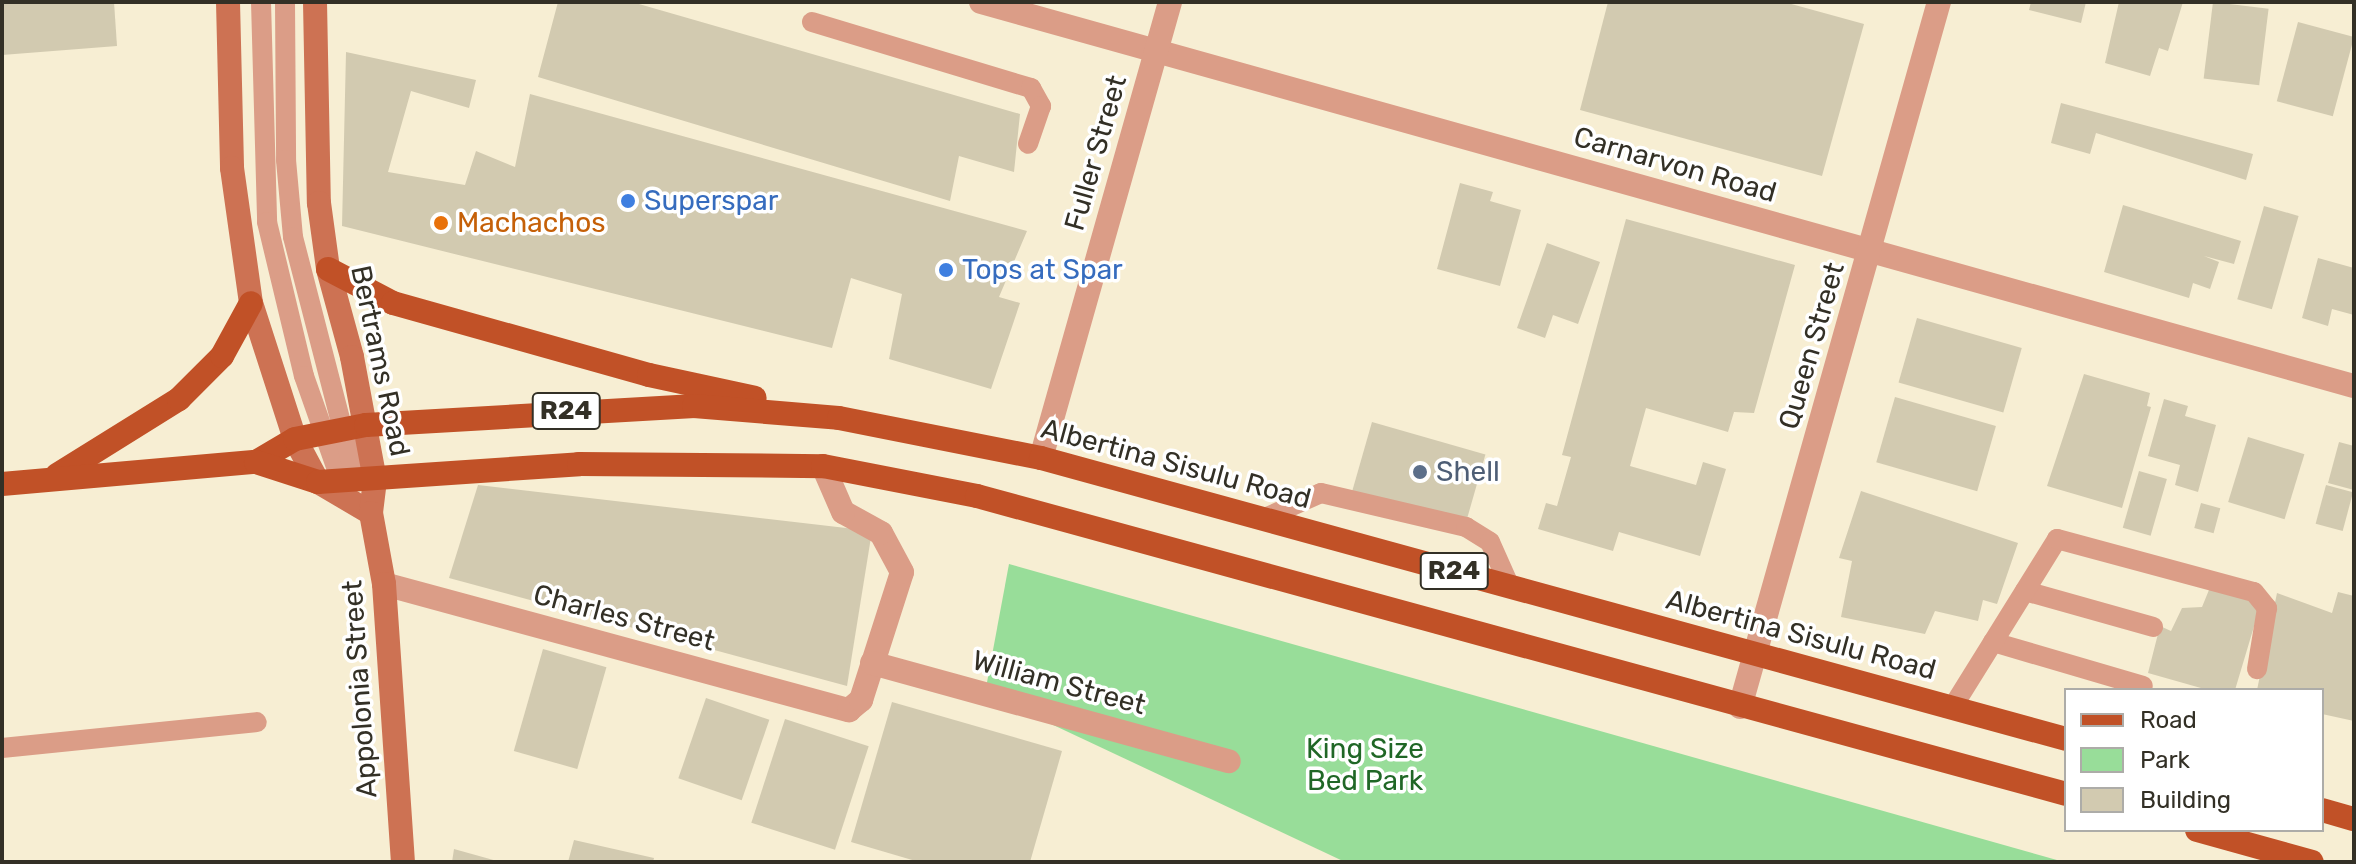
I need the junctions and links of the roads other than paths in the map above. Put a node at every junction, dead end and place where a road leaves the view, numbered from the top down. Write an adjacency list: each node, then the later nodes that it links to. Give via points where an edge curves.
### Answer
1 (228, 2): 13 (main road, via 232,168)
2 (261, 2): 16 (lane, via 267,222)
3 (285, 2): 16 (lane, via 286,160 293,237 307,307)
4 (315, 2): 12 (main road, Bertrams Road, via 316,150)
5 (981, 2): 9 (street, Carnarvon Road)
6 (1170, 2): 9 (street, Fuller Street)
7 (1939, 2): 11 (street, Queen Street)
8 (812, 22): 10 (lane, via 1031,88 1041,106)
9 (1156, 50): 11 (street, Carnarvon Road); 18 (street, Fuller Street)
10 (1028, 144)
11 (1870, 251): 14 (street, Carnarvon Road); 31 (street, Queen Street)
12 (328, 269): 15 (main road, via 393,303); 16 (main road, Bertrams Road)
13 (251, 303): 17 (main road); 21 (main road, via 222,356 190,389 153,419)
14 (2354, 386)
15 (839, 418): 16 (main road, Albertina Sisulu Road / R24, via 694,406); 18 (main road, Albertina Sisulu Road / R24)
16 (345, 429): 17 (main road, Albertina Sisulu Road / R24); 22 (main road, Bertrams Road); 22 (lane)
17 (295, 439): 19 (main road, Albertina Sisulu Road / R24); 22 (main road)
18 (1041, 458): 25 (main road, Albertina Sisulu Road / R24)
19 (256, 462): 21 (main road, Albertina Sisulu Road / R24); 22 (main road, Albertina Sisulu Road / R24)
20 (823, 466): 22 (main road, Albertina Sisulu Road / R24, via 610,463); 32 (street, via 843,512 881,533 902,572); 35 (main road, Albertina Sisulu Road / R24, via 977,496)
21 (48, 480): 23 (main road, Albertina Sisulu Road / R24)
22 (348, 481): 24 (main road, Bertrams Road); 24 (main road)
23 (2, 484)
24 (371, 513): 26 (main road, Appolonia Street)
25 (1265, 518): 27 (main road, Albertina Sisulu Road / R24); 27 (lane, via 1321,493 1466,527 1490,542)
26 (384, 584): 32 (street, Charles Street, via 849,710 861,700); 45 (main road, Appolonia Street)
27 (1510, 587): 31 (main road, Albertina Sisulu Road / R24)
28 (2025, 591): 29 (lane); 30 (lane); 33 (lane, via 2050,545 2064,538 2254,592 2267,608)
29 (2153, 627)
30 (1993, 642): 34 (lane); 36 (lane)
31 (1756, 654): 35 (street, Queen Street); 36 (main road, Albertina Sisulu Road / R24)
32 (872, 663): 40 (street, William Street)
33 (2257, 669)
34 (2143, 686)
35 (1740, 707): 41 (main road, Albertina Sisulu Road / R24)
36 (1952, 708): 38 (main road, Albertina Sisulu Road / R24)
37 (257, 722): 39 (lane)
38 (2064, 738)
39 (2, 748)
40 (1229, 761)
41 (2064, 793)
42 (2324, 811): 43 (main road)
43 (2354, 819)
44 (2204, 832): 46 (main road)
45 (403, 862)
46 (2312, 862)

